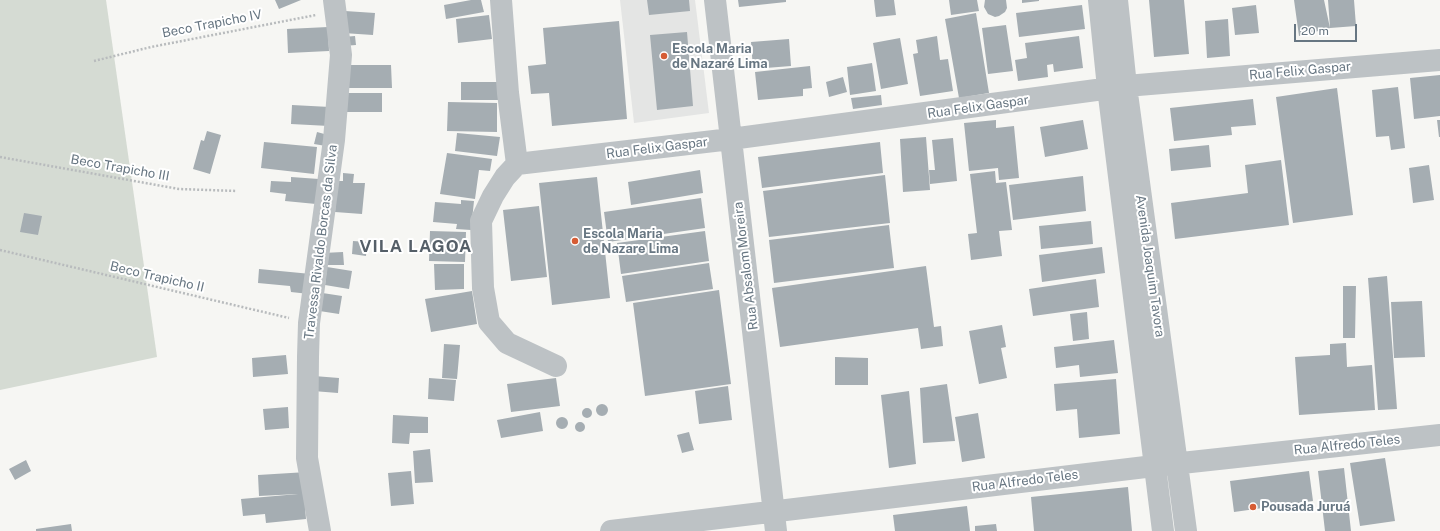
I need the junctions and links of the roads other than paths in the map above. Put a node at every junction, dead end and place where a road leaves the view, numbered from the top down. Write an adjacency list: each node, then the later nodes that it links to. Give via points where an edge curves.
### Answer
1 (501, 0): 9 (street, via 508,93)
2 (715, 0): 8 (street, Rua Absalom Moreira)
3 (1099, 0): 7 (street, Avenida Joaquim Tavora)
4 (1117, 0): 7 (street, Avenida Joaquim Tavora)
5 (335, 5): 15 (street, Travessa Rivaldo Borcas da Silva, via 341,55 334,140 309,323 307,458)
6 (1440, 60): 7 (street, Rua Felix Gaspar)
7 (1117, 87): 8 (street, Rua Felix Gaspar); 12 (street, Avenida Joaquim Tavora); 13 (street, Avenida Joaquim Tavora)
8 (731, 139): 9 (street, Rua Felix Gaspar); 14 (street, Rua Absalom Moreira)
9 (517, 164): 10 (street, via 497,189 481,221 483,288 489,322 507,343)
10 (556, 366)
11 (1440, 435): 12 (street, Rua Alfredo Teles)
12 (1176, 464): 13 (street, Rua Alfredo Teles); 18 (street, Avenida Joaquim Tavora)
13 (1154, 466): 14 (street, Rua Alfredo Teles); 17 (street, Avenida Joaquim Tavora)
14 (776, 521): 16 (street, Rua Alfredo Teles)
15 (320, 531)
16 (611, 531)
17 (1163, 531)
18 (1186, 531)

